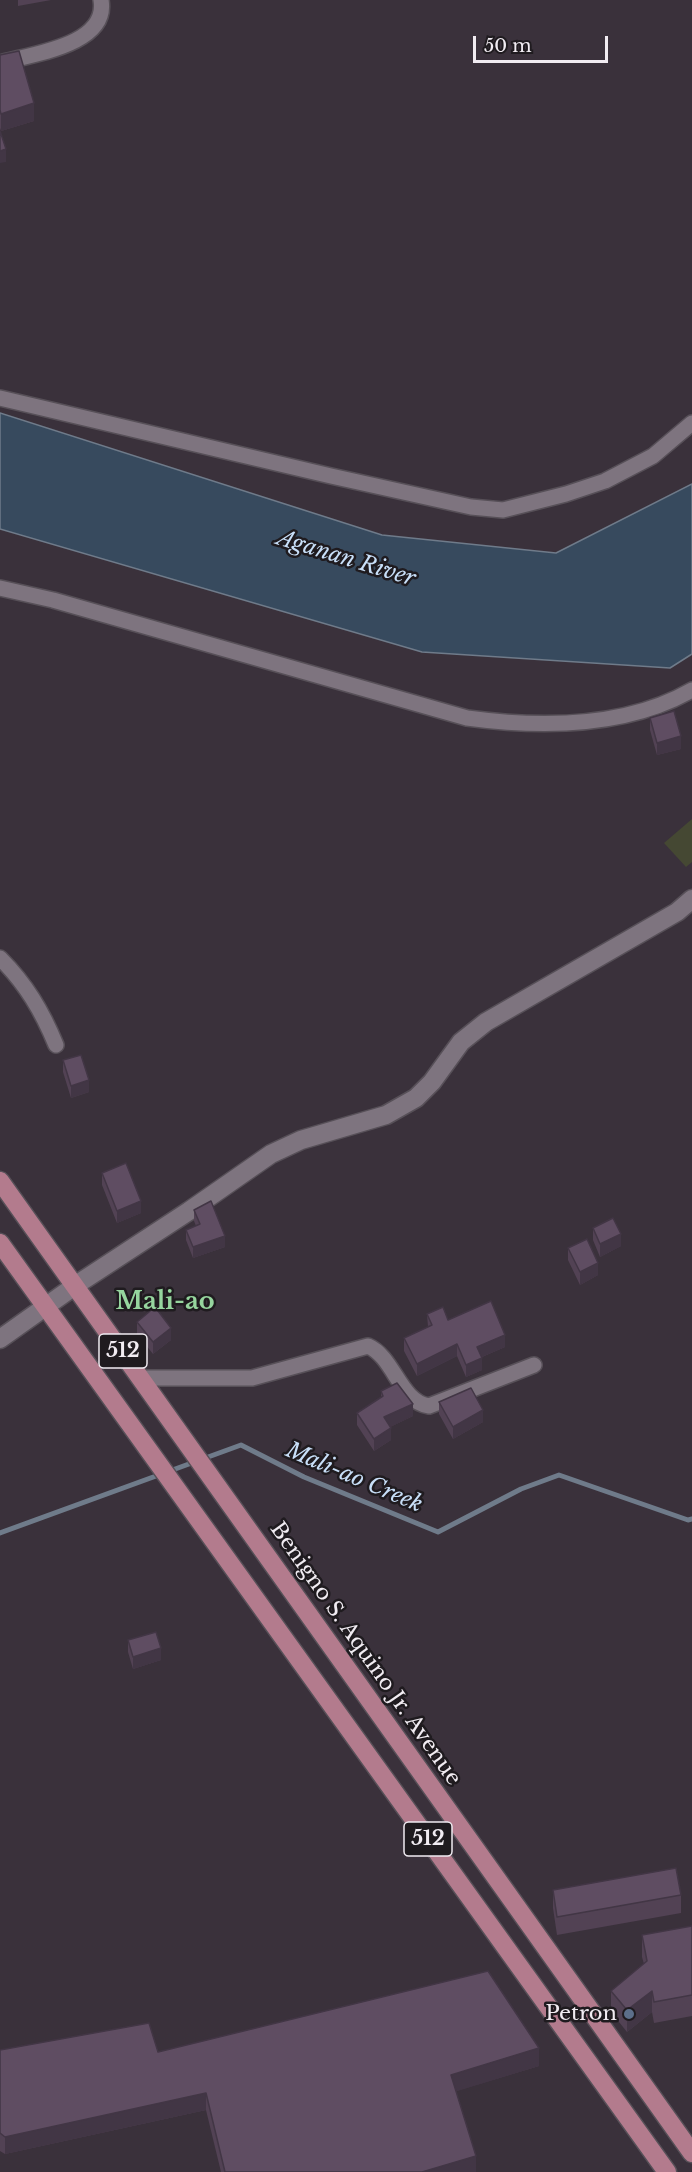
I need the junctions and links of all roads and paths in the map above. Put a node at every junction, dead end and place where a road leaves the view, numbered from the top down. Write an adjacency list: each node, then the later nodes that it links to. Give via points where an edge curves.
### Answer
1 (101, 0): 2 (street, via 97,27 84,38)
2 (0, 63)
3 (0, 398): 4 (street, via 331,476 471,507 503,510 605,481 653,456)
4 (692, 423)
5 (0, 588): 6 (street, via 467,718 537,725 595,720 659,707)
6 (692, 690)
7 (692, 899): 12 (street, via 677,912 486,1022 461,1042 416,1098 387,1115 301,1140 271,1154)
8 (0, 958): 9 (street, via 42,1011)
9 (56, 1045)
10 (0, 1181): 12 (main road, Benigno S. Aquino Jr. Avenue / 512)
11 (0, 1243): 13 (main road, 512)
12 (76, 1285): 13 (street); 16 (main road, Benigno S. Aquino Jr. Avenue / 512)
13 (46, 1305): 14 (street); 18 (main road, 512)
14 (0, 1339)
15 (534, 1365): 16 (street, via 429,1406 418,1403 382,1355 368,1346 252,1378)
16 (142, 1378): 17 (main road, Benigno S. Aquino Jr. Avenue / 512)
17 (692, 2153)
18 (667, 2172)

